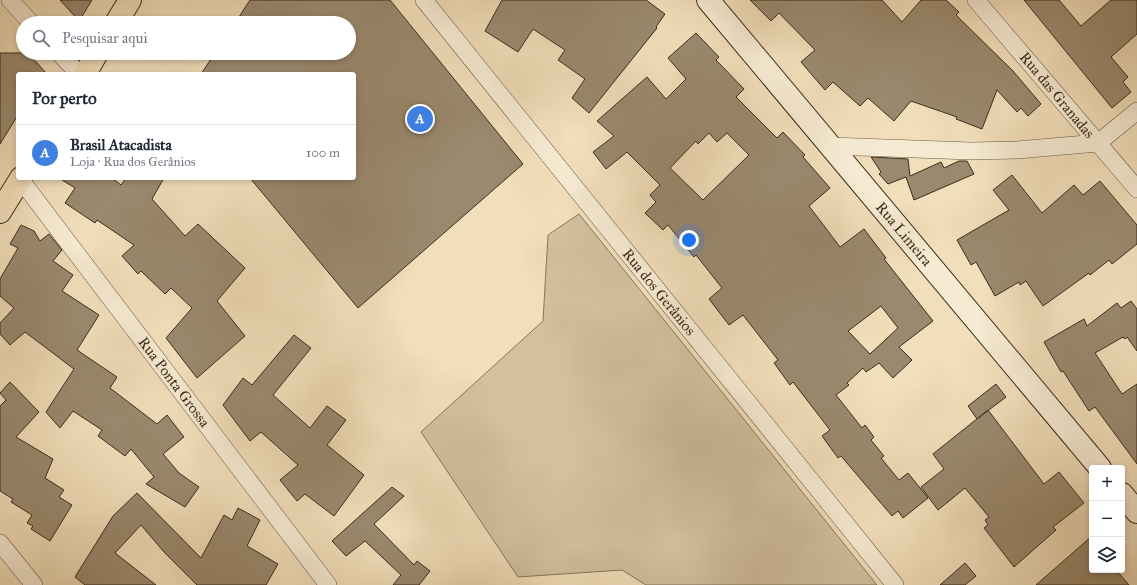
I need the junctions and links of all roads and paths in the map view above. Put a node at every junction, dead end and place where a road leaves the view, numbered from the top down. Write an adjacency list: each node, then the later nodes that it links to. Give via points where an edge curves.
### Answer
1 (10, 0): 6 (street)
2 (130, 0): 7 (main road)
3 (424, 0): 25 (street, Rua dos Gerânios)
4 (708, 0): 14 (street, Rua Limeira)
5 (976, 0): 13 (street, Rua das Granadas)
6 (25, 16)
7 (120, 16)
8 (66, 60): 10 (street)
9 (93, 60): 11 (main road)
10 (77, 72)
11 (85, 72)
12 (1137, 111): 13 (street)
13 (1098, 143): 14 (street, via 971,151); 17 (street, Rua das Granadas)
14 (830, 146): 19 (street, Rua Limeira)
15 (20, 180): 18 (main road)
16 (22, 180): 24 (street, Rua Ponta Grossa)
17 (1137, 189)
18 (0, 212)
19 (1097, 465)
20 (1125, 498): 21 (street)
21 (1137, 512)
22 (0, 543): 23 (street)
23 (34, 585)
24 (328, 585)
25 (895, 585)

